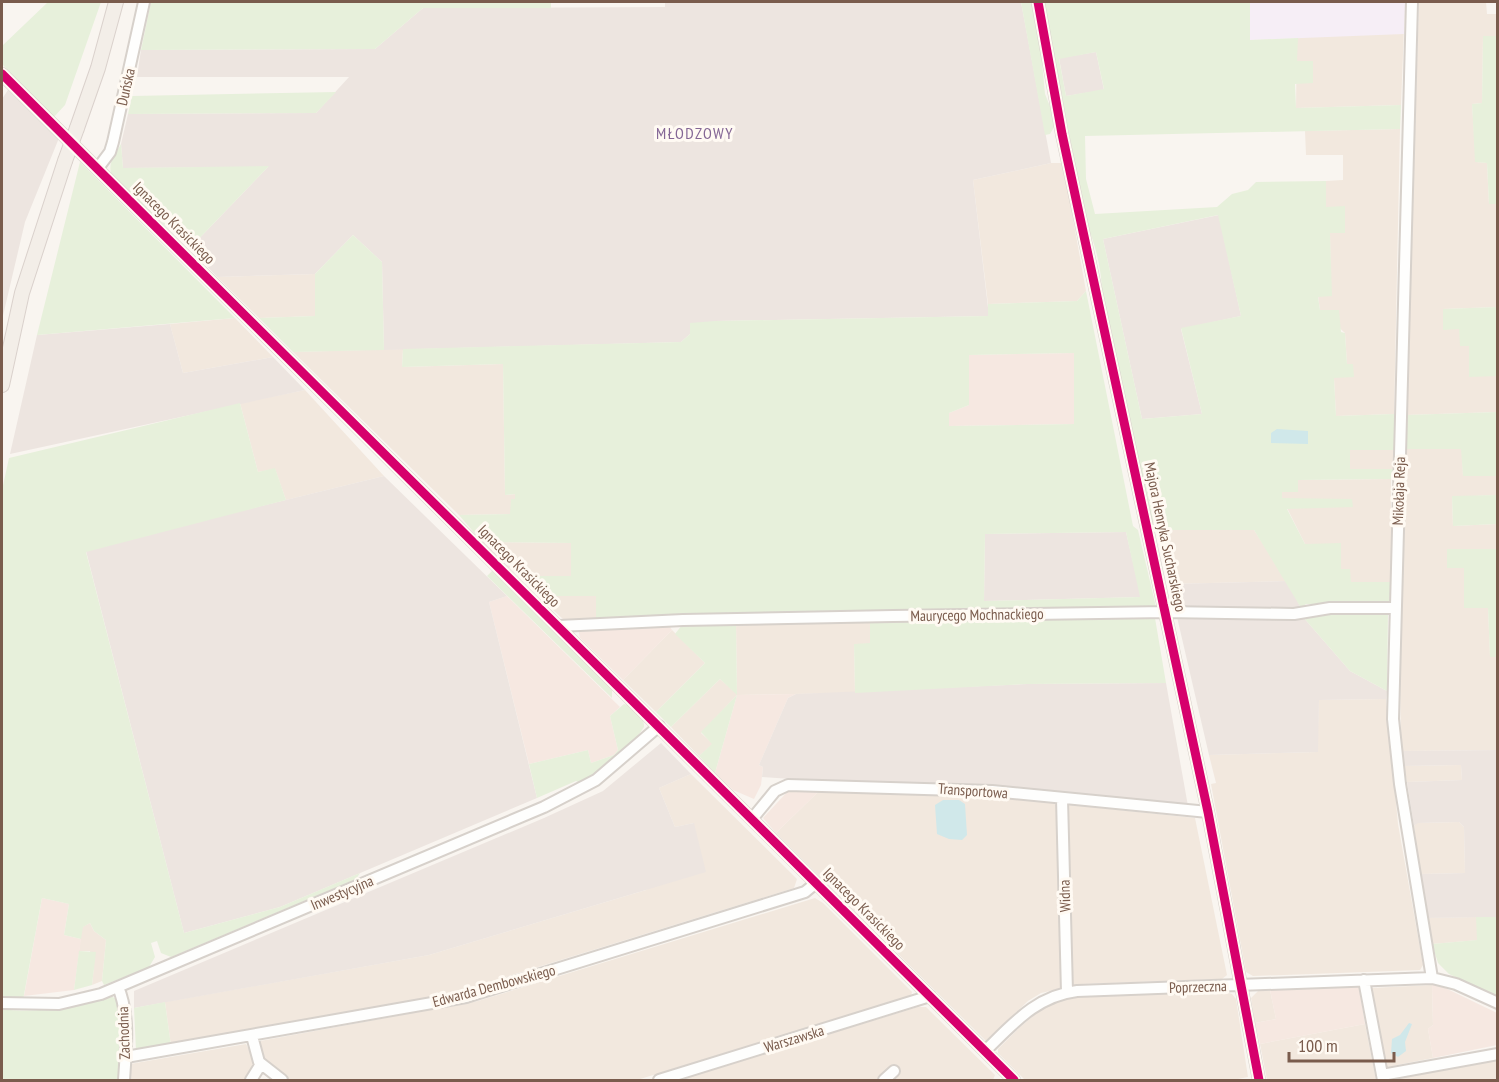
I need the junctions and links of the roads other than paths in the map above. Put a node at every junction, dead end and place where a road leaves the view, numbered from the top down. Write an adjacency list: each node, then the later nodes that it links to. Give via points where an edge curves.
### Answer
1 (116, 2): 7 (main road, bridge, via 101,60 21,293)
2 (144, 2): 6 (street, Duńska, via 113,142)
3 (1038, 2): 9 (street, Majora Henryka Sucharskiego, via 1062,135)
4 (1412, 2): 8 (street, Mikołaja Reja)
5 (2, 74): 6 (street, Ignacego Krasickiego)
6 (98, 168): 10 (street, Ignacego Krasickiego)
7 (2, 385)
8 (1395, 608): 9 (street, Maurycego Mochnackiego, via 1330,608 1294,614); 16 (street, Mikołaja Reja, via 1395,753)
9 (1166, 612): 10 (street, Maurycego Mochnackiego); 13 (street, Majora Henryka Sucharskiego)
10 (559, 626): 11 (street, Ignacego Krasickiego)
11 (659, 726): 14 (street, Ignacego Krasickiego); 19 (street, Inwestycyjna, via 596,780 563,799)
12 (1062, 799): 13 (street, Transportowa); 14 (street, Transportowa, via 992,790 788,785 775,791); 20 (street, Widna)
13 (1208, 812): 18 (street, Majora Henryka Sucharskiego)
14 (752, 819): 15 (street, Ignacego Krasickiego)
15 (816, 882): 21 (street, Ignacego Krasickiego); 24 (street, Edwarda Dembowskiego, via 805,892 466,997)
16 (1432, 978): 17 (street, Poprzeczna); 22 (street, Poprzeczna, via 1456,984)
17 (1364, 981): 18 (street, Poprzeczna); 30 (street)
18 (1241, 985): 20 (street, Poprzeczna); 37 (street, Majora Henryka Sucharskiego)
19 (118, 987): 23 (street, Inwestycyjna, via 60,1004); 27 (street, Zachodnia, via 123,999)
20 (1067, 992): 25 (street, Poprzeczna, via 1026,1011)
21 (930, 996): 25 (street, Ignacego Krasickiego); 34 (street, Warszawska)
22 (1497, 1003)
23 (2, 1004)
24 (252, 1036): 27 (street, Edwarda Dembowskiego); 28 (street)
25 (985, 1051): 36 (street, Ignacego Krasickiego)
26 (1497, 1054): 30 (street)
27 (126, 1057): 31 (street, Zachodnia)
28 (261, 1064): 32 (street); 33 (street)
29 (894, 1071): 35 (street)
30 (1383, 1078)
31 (124, 1080)
32 (251, 1080)
33 (282, 1080)
34 (659, 1080)
35 (884, 1080)
36 (1014, 1080)
37 (1258, 1080)

